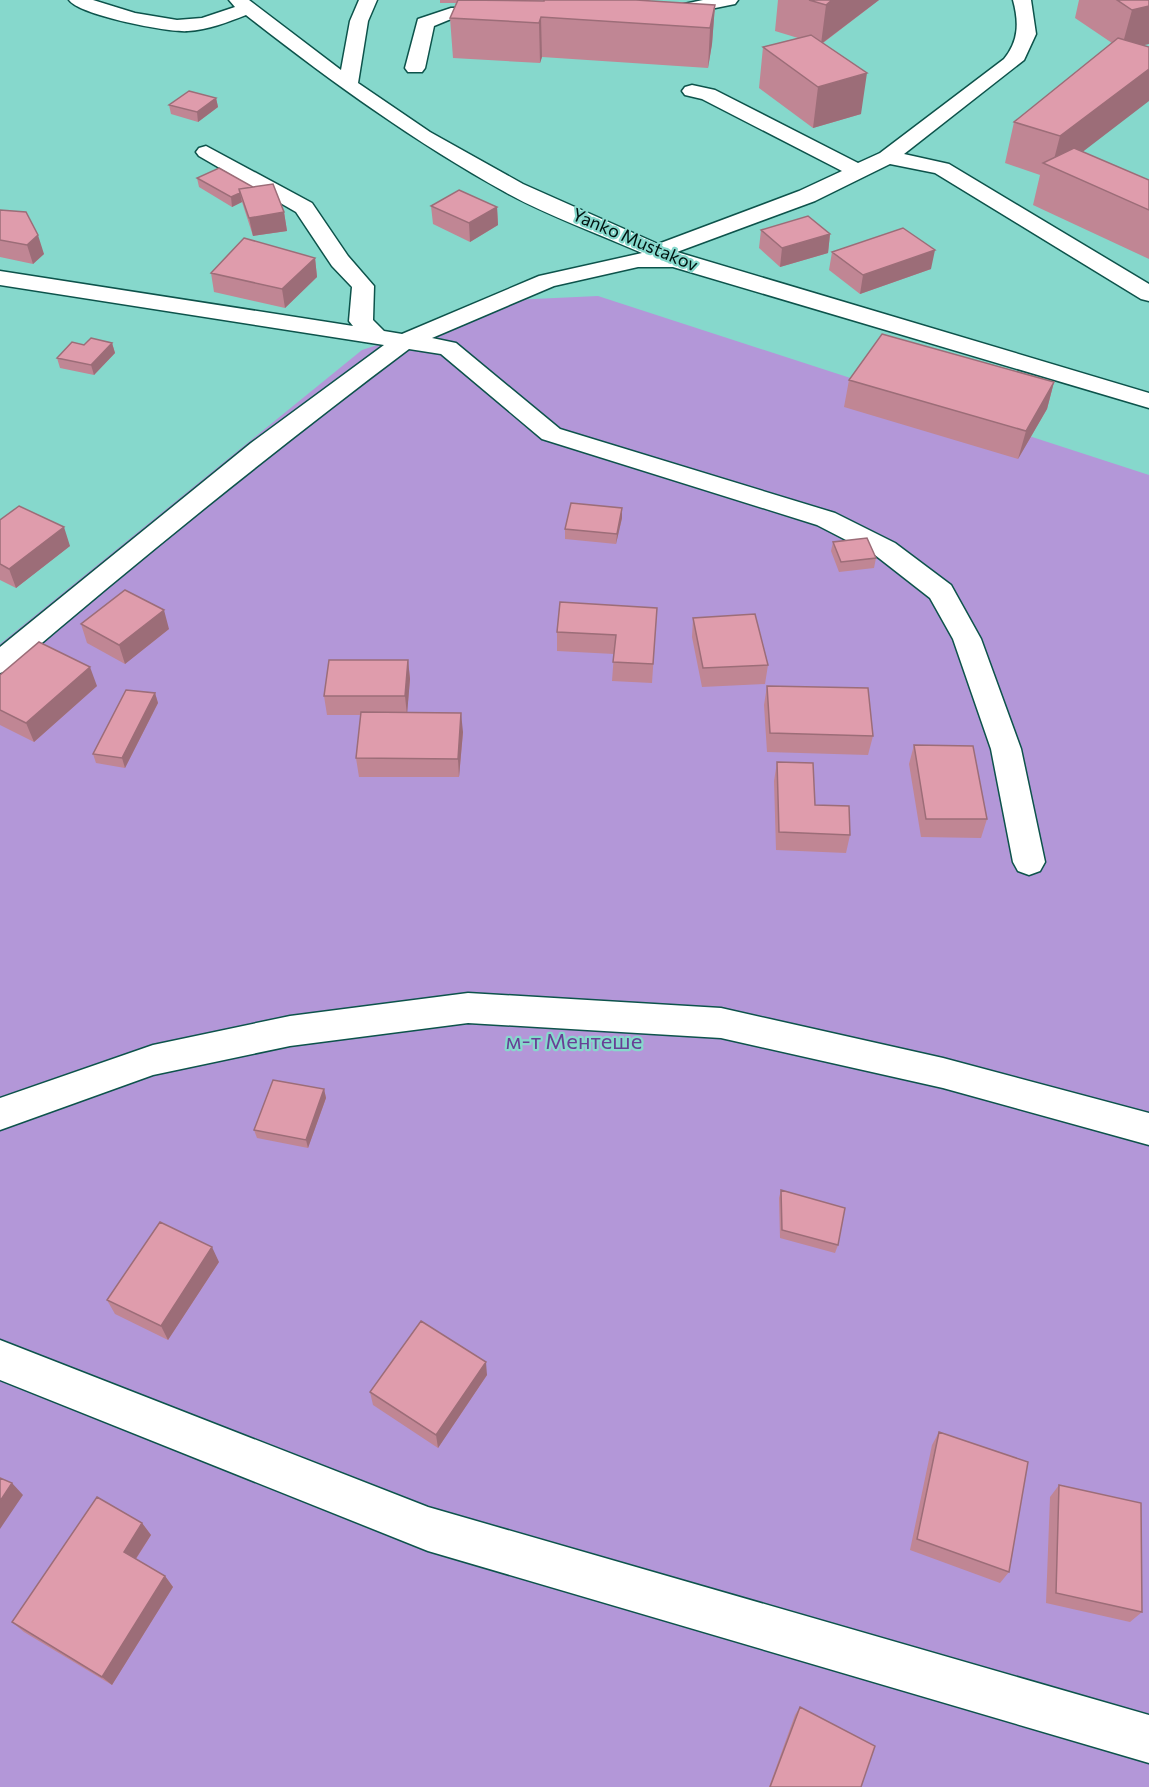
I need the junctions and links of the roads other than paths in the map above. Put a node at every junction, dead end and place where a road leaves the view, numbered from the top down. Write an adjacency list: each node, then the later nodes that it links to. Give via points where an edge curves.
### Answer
1 (78, 0): 5 (street, via 184,27 204,24)
2 (368, 0): 9 (street, via 359,21)
3 (729, 0): 7 (street)
4 (1022, 0): 12 (street, via 1028,18 1023,50)
5 (242, 5): 9 (street, Yanko Mustakov)
6 (512, 11): 8 (street, via 436,16 425,23)
7 (648, 15)
8 (415, 68)
9 (348, 85): 14 (street, Yanko Mustakov, via 423,136 515,189)
10 (692, 90): 13 (street, via 708,94)
11 (206, 152): 17 (street, via 304,208 340,261 363,286 361,321)
12 (887, 157): 13 (street); 16 (street, via 942,168)
13 (858, 171): 14 (street)
14 (668, 257): 18 (street, via 547,281); 19 (street, Yanko Mustakov)
15 (0, 278): 17 (street)
16 (1149, 294)
17 (377, 337): 18 (street)
18 (403, 342): 20 (street, via 260,449); 21 (street, via 448,348 551,434 826,519 885,549 941,592 967,639 1006,749)
19 (1149, 401)
20 (0, 663)
21 (1029, 862)
22 (0, 1114): 23 (street, via 153,1060 290,1031 468,1008 721,1023 943,1073)
23 (1149, 1129)
24 (0, 1360): 25 (street, via 428,1529)
25 (1149, 1739)

